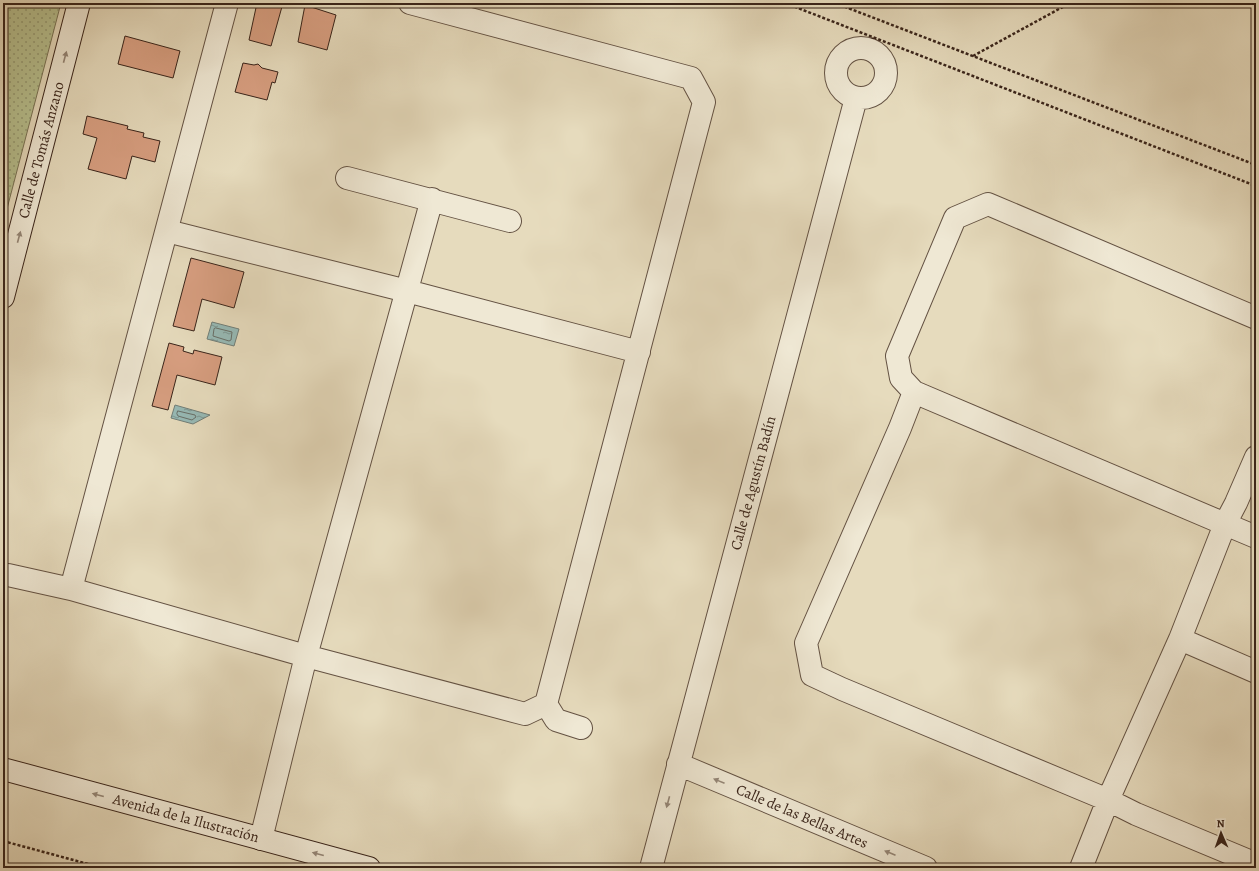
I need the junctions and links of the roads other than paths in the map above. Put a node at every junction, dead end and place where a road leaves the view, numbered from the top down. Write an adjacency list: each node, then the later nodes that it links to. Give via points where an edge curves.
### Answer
1 (79, 3): 10 (street, Calle de Tomás Anzano, one-way to 1)
2 (227, 3): 8 (street)
3 (410, 3): 12 (street, via 691,78 704,102)
4 (856, 98): 4 (street, via 842,90 836,75 837,67 846,53 871,43 884,65 885,80 882,87 871,96); 24 (street, Calle de Agustín Badín)
5 (347, 178): 6 (street)
6 (432, 200): 7 (street); 9 (street)
7 (510, 221)
8 (167, 231): 9 (street); 18 (street)
9 (407, 291): 12 (street); 20 (street)
10 (3, 297)
11 (1256, 318): 13 (street, via 988,204 955,218 897,356 901,378)
12 (638, 352): 22 (street)
13 (914, 392): 15 (street); 26 (street, via 806,643 812,675 842,690)
14 (1256, 457): 15 (street)
15 (1225, 524): 16 (street); 19 (street)
16 (1256, 537)
17 (8, 575): 18 (street)
18 (71, 589): 20 (street)
19 (1180, 639): 21 (street); 26 (street)
20 (306, 656): 22 (street, via 525,714); 27 (street)
21 (1256, 672)
22 (546, 704): 23 (street, via 556,720)
23 (581, 728)
24 (678, 764): 30 (street, Calle de Agustín Badín, one-way to 30); 31 (street, Calle de las Bellas Artes, one-way to 24)
25 (3, 769): 27 (street, Avenida de la Ilustración, one-way to 25)
26 (1108, 800): 28 (street); 32 (street)
27 (261, 839): 29 (street, Avenida de la Ilustración, one-way to 27)
28 (1256, 864)
29 (369, 868)
30 (651, 868)
31 (926, 868)
32 (1082, 868)

